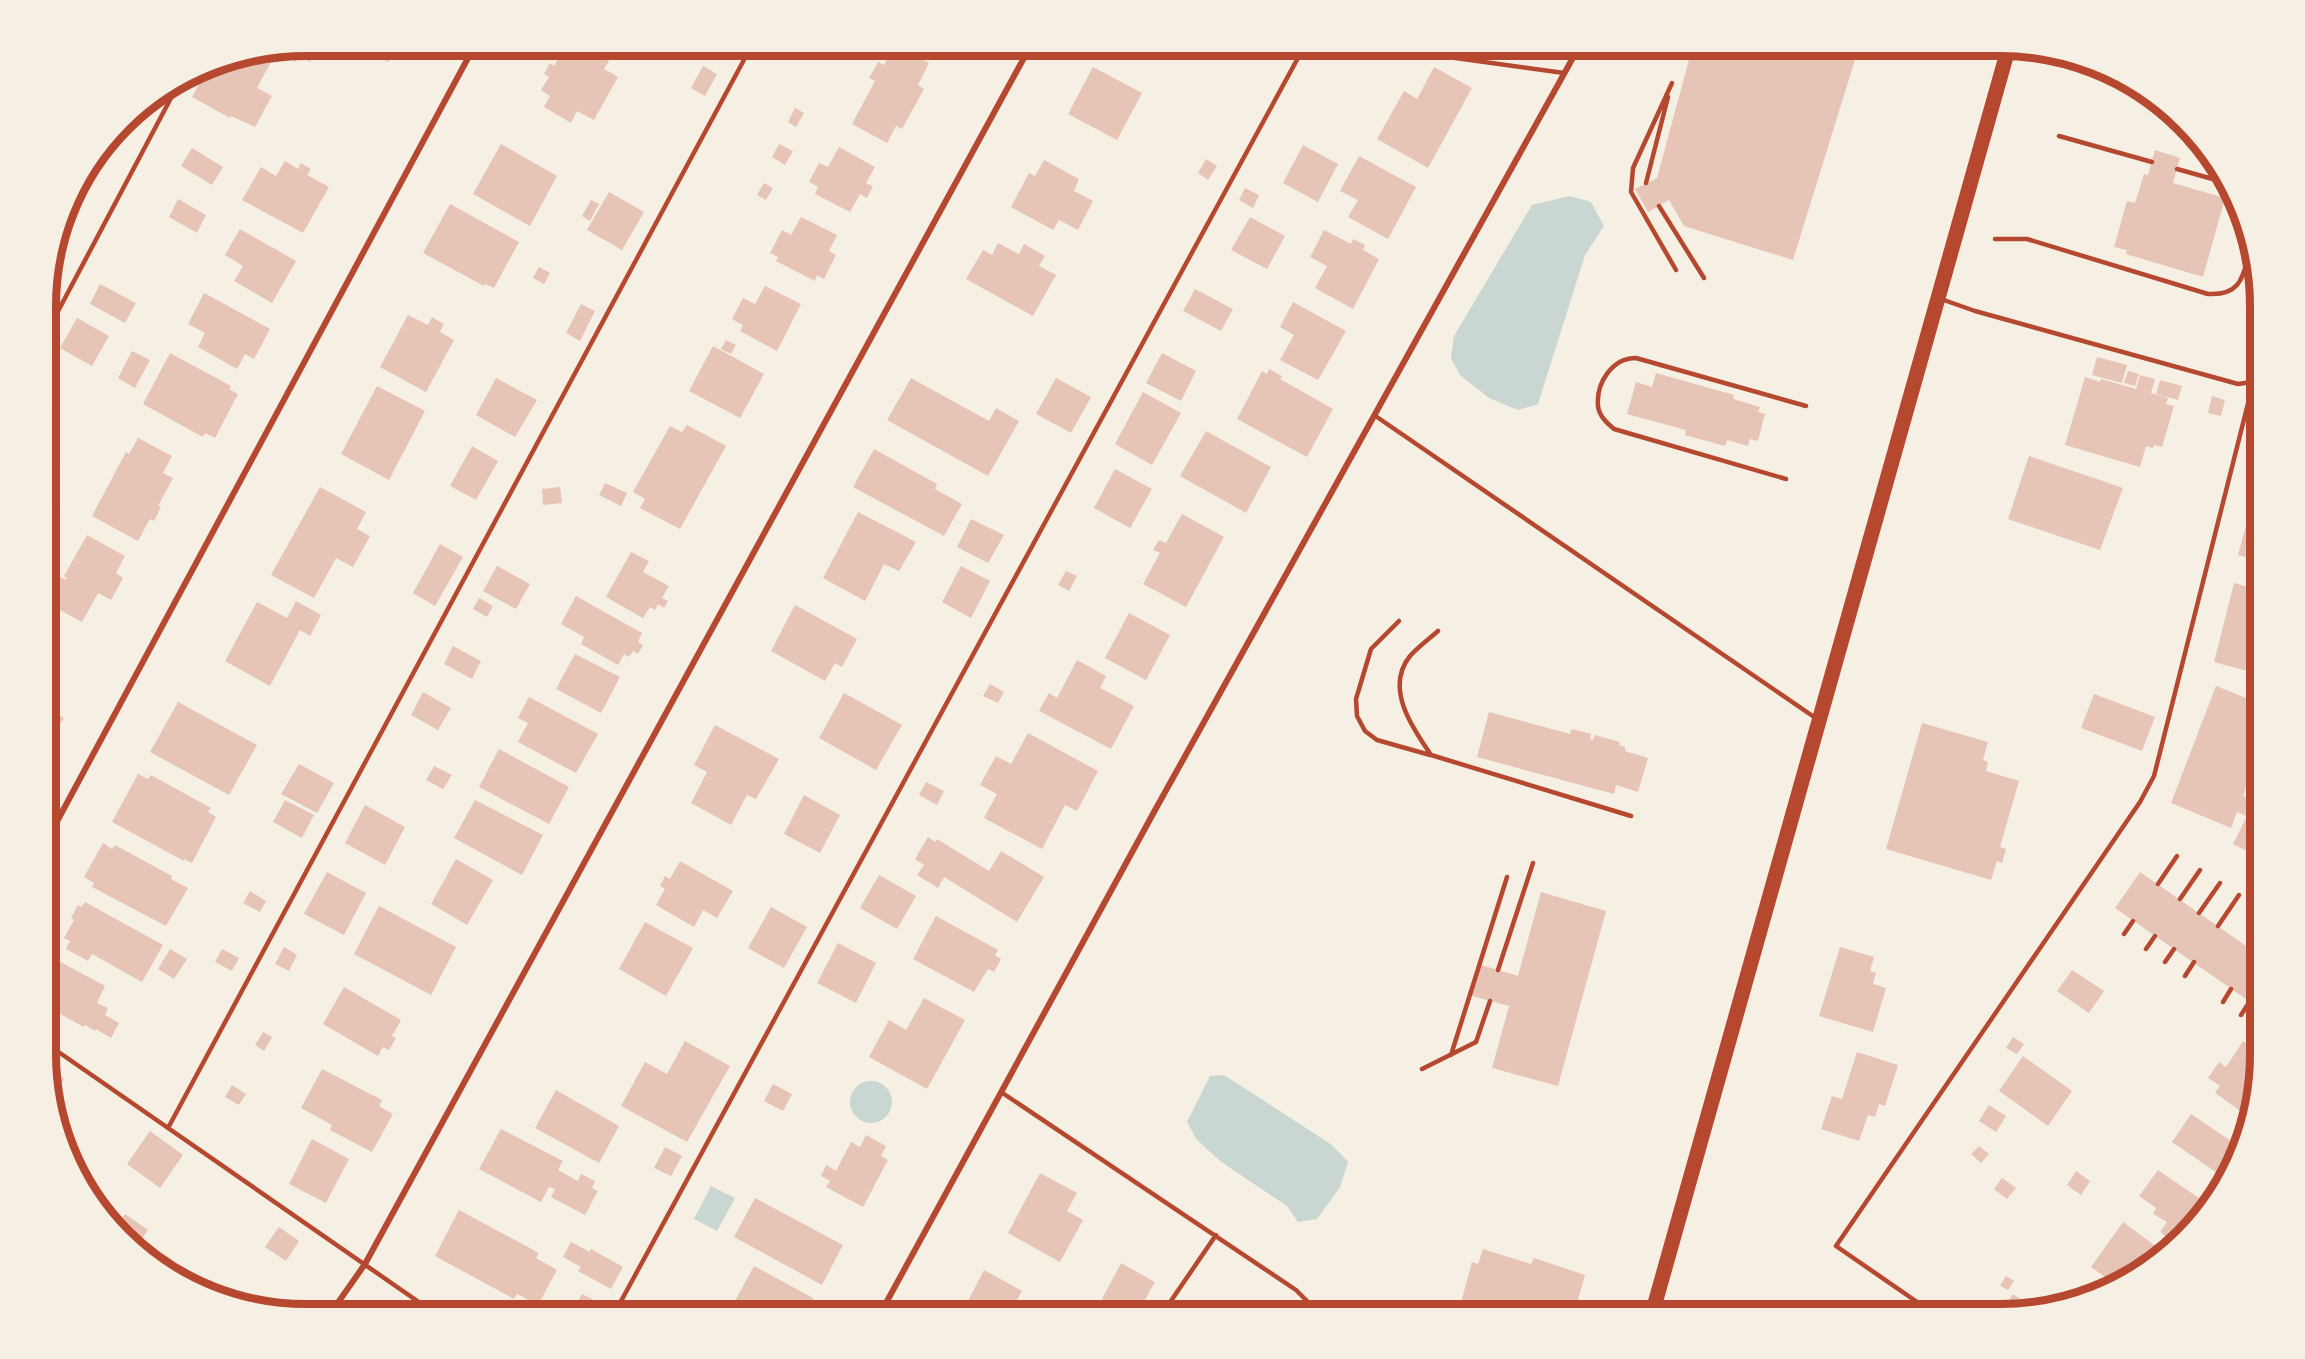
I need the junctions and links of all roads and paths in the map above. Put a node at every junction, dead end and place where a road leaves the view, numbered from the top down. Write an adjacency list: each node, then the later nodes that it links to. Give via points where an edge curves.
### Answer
1 (469, 56): 32 (street)
2 (746, 56): 61 (lane)
3 (1025, 56): 63 (street)
4 (1299, 56): 66 (lane)
5 (1441, 56): 8 (lane)
6 (1574, 56): 8 (street)
7 (2006, 56): 20 (main road)
8 (1564, 73): 25 (street)
9 (174, 93): 21 (lane)
10 (2059, 136): 11 (lane)
11 (2152, 162)
12 (2177, 169): 13 (lane)
13 (2216, 180)
14 (1646, 183): 18 (lane, via 1672,83 1633,168 1630,192)
15 (1659, 206): 19 (lane)
16 (1995, 239): 17 (lane, via 2027,239 2208,294 2231,290 2241,282)
17 (2246, 264)
18 (1676, 270)
19 (1704, 278)
20 (1938, 298): 22 (lane, via 2238,384); 29 (main road)
21 (56, 315)
22 (2250, 383)
23 (1806, 406): 26 (lane, via 1636,358 1627,358 1610,369 1601,389 1598,406 1603,419 1614,429)
24 (2250, 409): 71 (lane, via 2154,776 1836,1246)
25 (1374, 415): 29 (lane); 60 (street)
26 (1786, 479)
27 (1399, 621): 30 (lane, via 1371,649 1356,699 1357,716 1365,731 1377,740)
28 (1438, 631): 30 (lane, via 1409,657 1400,692 1404,710)
29 (1819, 721): 70 (main road)
30 (1431, 755): 31 (lane)
31 (1631, 816)
32 (56, 823)
33 (2177, 856): 38 (lane)
34 (1533, 863): 50 (lane)
35 (2200, 870): 40 (lane)
36 (1507, 877): 58 (lane)
37 (2220, 883): 41 (lane)
38 (2158, 884)
39 (2239, 895): 43 (lane)
40 (2180, 899)
41 (2199, 913)
42 (2133, 921): 44 (lane)
43 (2218, 926)
44 (2124, 934)
45 (2155, 936): 46 (lane)
46 (2146, 949)
47 (2174, 949): 48 (lane)
48 (2166, 962)
49 (2194, 962): 51 (lane)
50 (1498, 970)
51 (2185, 976)
52 (2231, 989): 55 (lane)
53 (1490, 1001): 58 (lane, via 1476,1042)
54 (2250, 1001): 56 (lane)
55 (2223, 1002)
56 (2241, 1015)
57 (56, 1050): 61 (lane)
58 (1451, 1055): 59 (lane)
59 (1422, 1069)
60 (1001, 1092): 62 (lane); 67 (street)
61 (168, 1128): 63 (lane)
62 (1216, 1236): 68 (lane); 69 (lane, via 1296,1290)
63 (364, 1264): 64 (street); 65 (lane)
64 (337, 1304)
65 (422, 1304)
66 (619, 1304)
67 (885, 1304)
68 (1169, 1304)
69 (1310, 1304)
70 (1655, 1304)
71 (1919, 1304)

